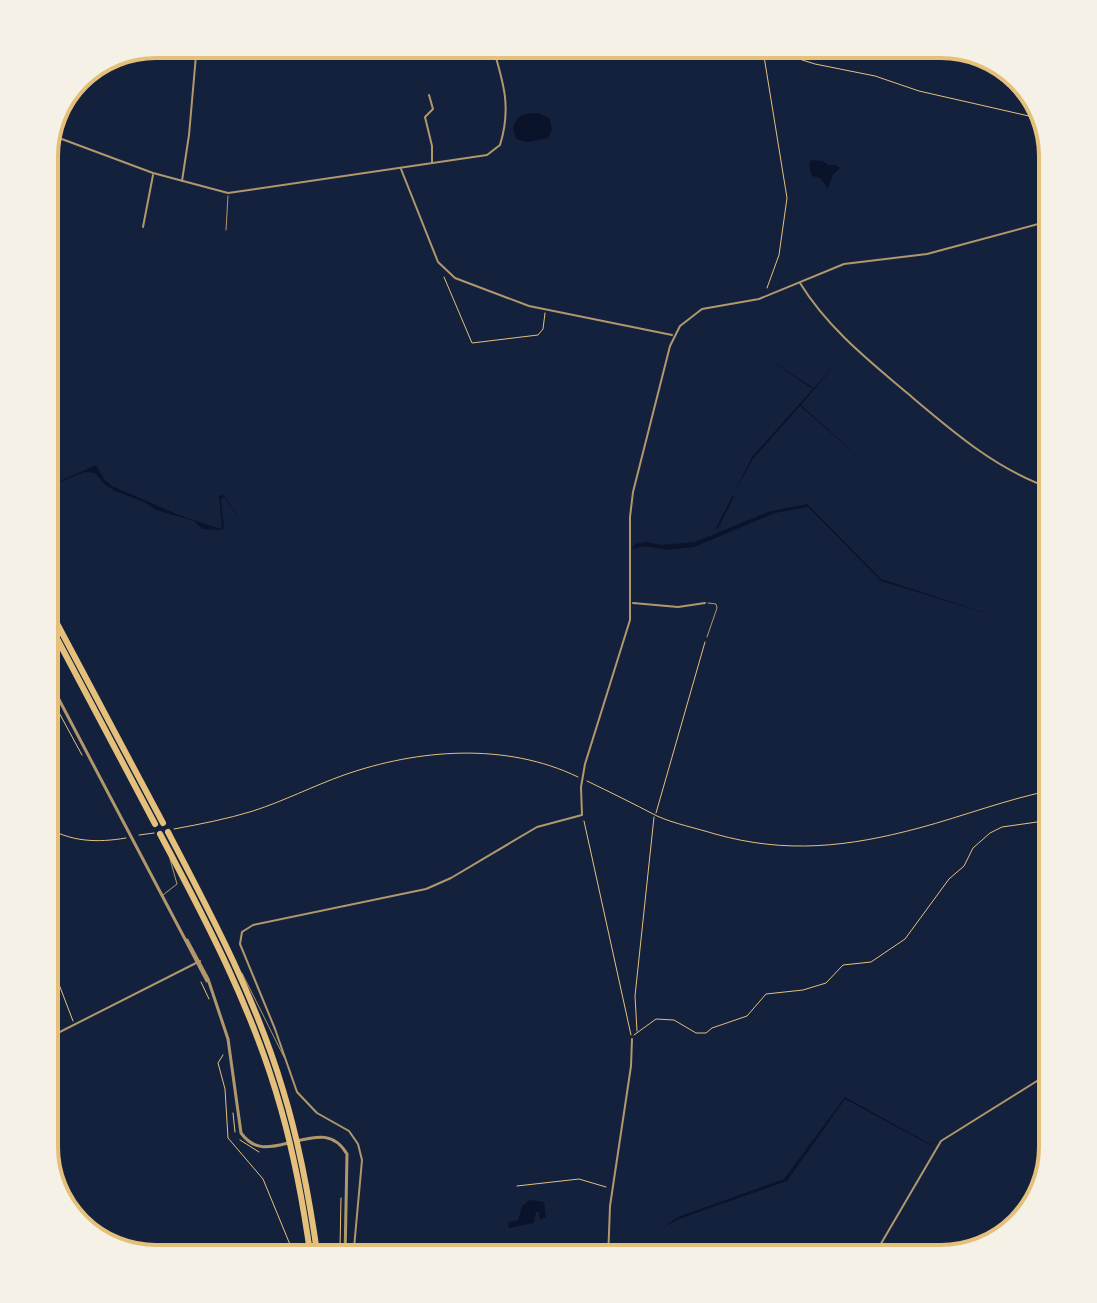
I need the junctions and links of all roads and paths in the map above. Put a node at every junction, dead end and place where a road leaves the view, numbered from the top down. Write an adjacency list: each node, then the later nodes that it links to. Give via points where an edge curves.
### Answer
1 (196, 58): 11 (street)
2 (496, 58): 8 (street, via 507,98 496,150)
3 (763, 58): 18 (path, via 787,198 779,255)
4 (796, 58): 6 (path)
5 (429, 95): 8 (street, via 433,109 425,117)
6 (1030, 116)
7 (60, 138): 10 (street)
8 (432, 163): 9 (street)
9 (401, 168): 12 (street); 16 (street)
10 (153, 173): 11 (street); 14 (street)
11 (181, 182): 12 (street)
12 (228, 193): 15 (lane)
13 (1039, 224): 17 (street, via 927,254 844,264)
14 (143, 227)
15 (226, 230)
16 (444, 270): 19 (street, via 463,282); 19 (path, via 472,343 538,335)
17 (799, 281): 20 (street, via 752,301 702,309); 21 (street, via 843,338 946,425 992,459)
18 (766, 295)
19 (547, 310): 20 (street)
20 (674, 335): 22 (street, via 633,492)
21 (1039, 482)
22 (632, 602): 23 (street, via 678,607); 28 (street)
23 (705, 603): 25 (lane, via 717,608)
24 (58, 627): 33 (highway)
25 (707, 637): 30 (path)
26 (58, 640): 33 (highway)
27 (58, 698): 35 (street)
28 (582, 778): 30 (path); 31 (street); 33 (path, via 508,756 424,756 381,763 251,811)
29 (1039, 794): 30 (path, via 918,829 834,846 748,844)
30 (654, 814): 32 (path, via 635,996 637,1033 656,1019 706,1033 747,1016 766,994 817,987 843,965 871,962 908,935 990,833)
31 (582, 815): 47 (path); 49 (street, via 537,827 434,886 245,928 240,944)
32 (1039, 820)
33 (161, 829): 36 (path); 37 (highway); 41 (highway)
34 (58, 833): 35 (path, via 82,841)
35 (128, 835): 38 (path); 39 (street)
36 (139, 835)
37 (164, 841): 39 (lane, via 177,882); 55 (highway, via 224,958 260,1045 281,1107)
38 (132, 846)
39 (163, 895): 40 (street)
40 (198, 962): 45 (street); 58 (street, via 228,1039 241,1133 258,1147 328,1137 347,1154)
41 (238, 971): 49 (lane); 56 (highway, via 290,1112)
42 (200, 979): 44 (path)
43 (58, 984): 45 (path)
44 (209, 999)
45 (74, 1024): 46 (street)
46 (58, 1033)
47 (631, 1038): 52 (street)
48 (226, 1053): 54 (path, via 218,1063 228,1138 263,1179)
49 (285, 1060): 59 (street, via 301,1098 349,1131 358,1144 362,1160)
50 (1039, 1080): 61 (street, via 941,1141)
51 (517, 1186): 52 (path, via 579,1179)
52 (613, 1189): 60 (street)
53 (341, 1193): 57 (path)
54 (290, 1245)
55 (309, 1245)
56 (316, 1245)
57 (343, 1245)
58 (344, 1245)
59 (354, 1245)
60 (609, 1245)
61 (880, 1245)

